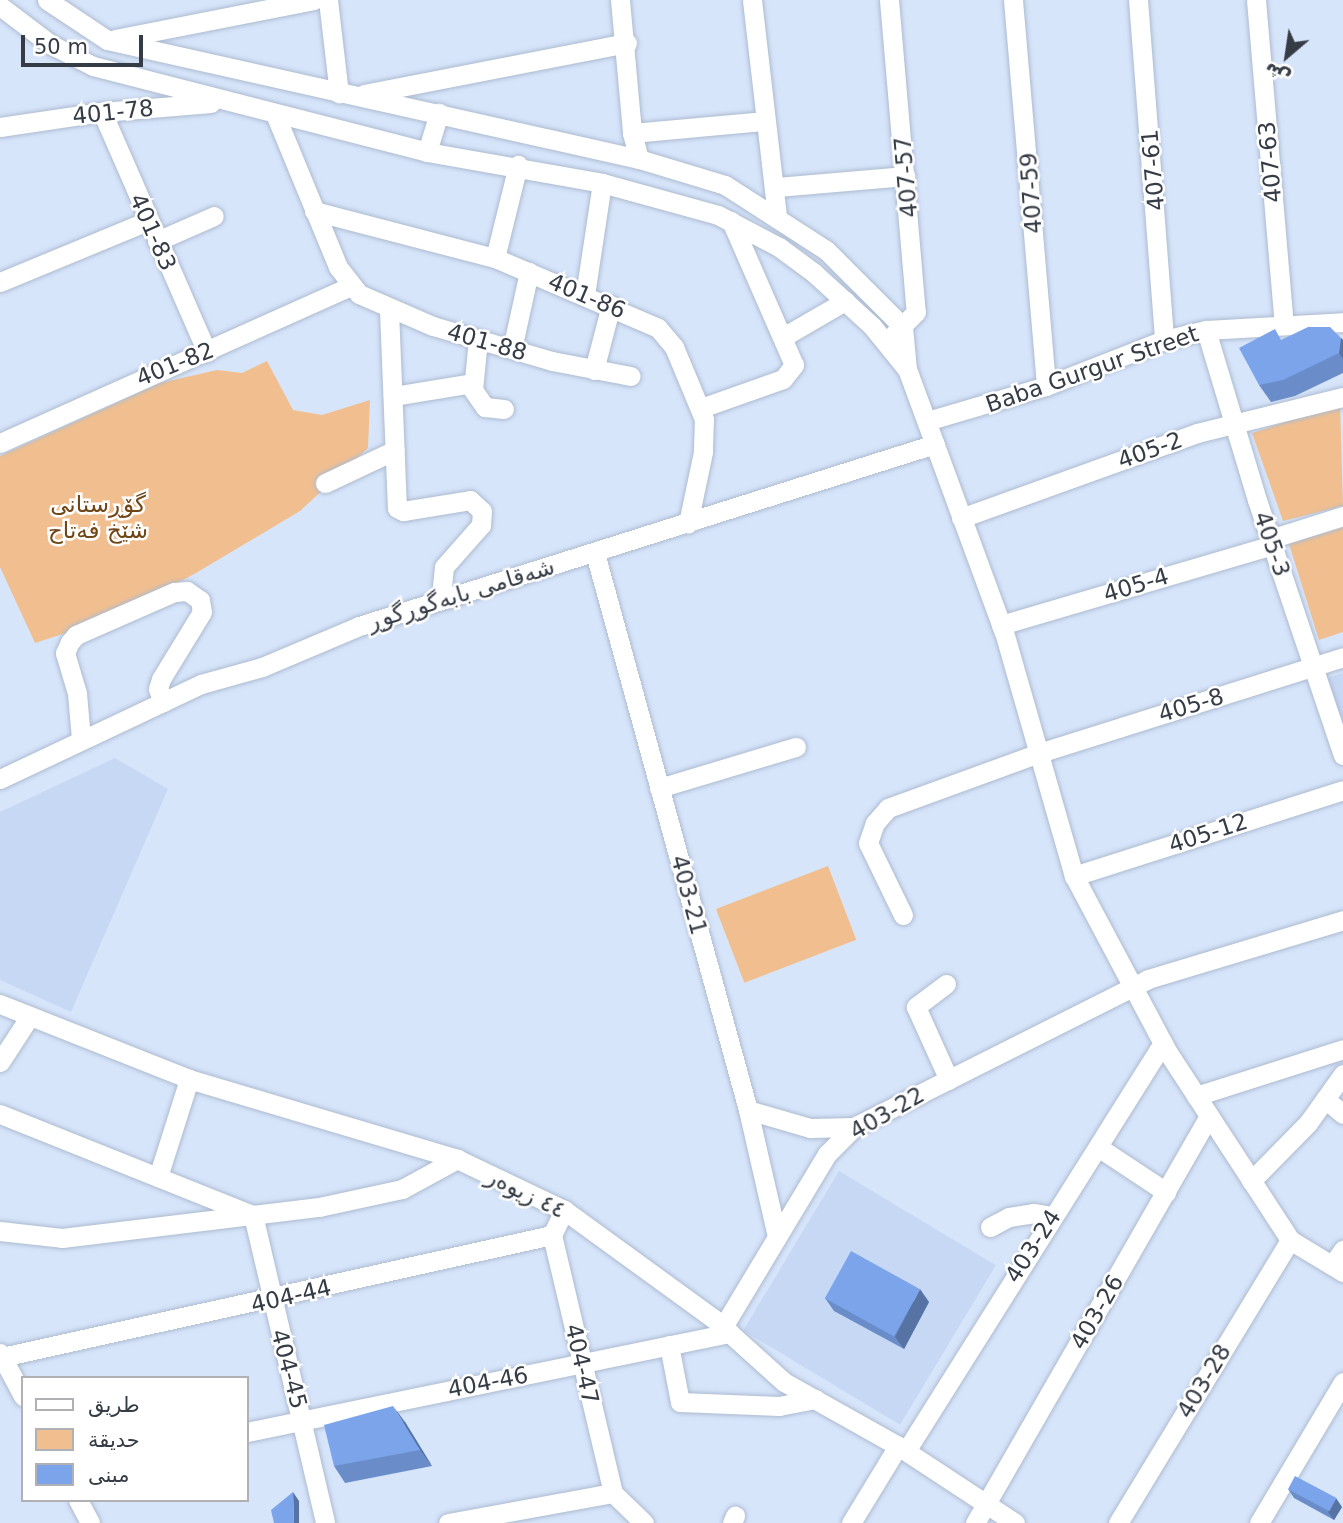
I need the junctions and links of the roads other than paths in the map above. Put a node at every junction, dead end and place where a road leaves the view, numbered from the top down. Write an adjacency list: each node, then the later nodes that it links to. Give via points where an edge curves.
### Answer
1 (47, 0): 11 (street)
2 (313, 0): 11 (street)
3 (328, 0): 13 (street)
4 (620, 0): 12 (street)
5 (752, 0): 18 (street)
6 (889, 0): 24 (street, 407-57)
7 (1013, 0): 55 (street, 407-59)
8 (1138, 0): 48 (street, 407-61)
9 (1256, 0): 42 (street, 407-63)
10 (0, 6): 14 (street, via 50,44 93,65)
11 (107, 40): 13 (street)
12 (627, 43): 13 (street); 20 (street)
13 (348, 95): 16 (street)
14 (226, 102): 15 (street, 401-78); 17 (street)
15 (102, 112): 19 (street, 401-78); 30 (street, 401-83)
16 (439, 113): 21 (street); 22 (street)
17 (275, 114): 21 (street); 27 (street)
18 (765, 121): 20 (street); 26 (street)
19 (0, 127)
20 (632, 133): 22 (street)
21 (427, 152): 23 (street)
22 (639, 159): 28 (street, via 725,185)
23 (518, 165): 25 (street); 33 (street)
24 (906, 176): 26 (street); 43 (street, 407-57, via 916,312)
25 (602, 183): 31 (street); 37 (street)
26 (777, 187): 28 (street)
27 (314, 211): 33 (street, 401-86); 36 (street)
28 (778, 215): 43 (street, via 826,250)
29 (214, 216): 32 (street)
30 (147, 221): 32 (street, 401-83); 35 (street)
31 (731, 221): 38 (street, via 797,260); 45 (street)
32 (157, 241): 50 (street, 401-83)
33 (495, 258): 34 (street, 401-86)
34 (529, 272): 37 (street, 401-86); 49 (street)
35 (0, 282)
36 (351, 286): 40 (street, 401-88); 50 (street, 401-82)
37 (585, 295): 39 (street, 401-86)
38 (845, 301): 45 (street); 47 (street)
39 (611, 305): 52 (street); 58 (street, 401-86, via 651,323 670,340)
40 (389, 310): 46 (street, 401-88); 56 (street)
41 (1343, 321): 42 (street, Baba Gurgur Street)
42 (1283, 324): 44 (street, Baba Gurgur Street)
43 (903, 327): 47 (street); 51 (street)
44 (1206, 330): 48 (street, Baba Gurgur Street); 61 (street, 405-3)
45 (783, 337): 58 (street, via 793,360 792,370 783,379)
46 (478, 339): 49 (street, 401-88); 54 (street)
47 (885, 340): 51 (street)
48 (1164, 340): 55 (street, Baba Gurgur Street)
49 (512, 349): 52 (street, 401-88)
50 (207, 352): 62 (street, 401-82, via 130,382)
51 (907, 369): 60 (street)
52 (594, 370): 53 (street, 401-88)
53 (631, 376)
54 (472, 383): 56 (street); 59 (street, via 480,403)
55 (1046, 386): 60 (street, Baba Gurgur Street)
56 (393, 396): 64 (street)
57 (1343, 397): 61 (street, 405-2)
58 (701, 408): 68 (street, 401-86, via 704,442)
59 (504, 409)
60 (927, 421): 63 (street)
61 (1234, 425): 67 (street, 405-2, via 1197,433); 69 (street, 405-3)
62 (0, 443)
63 (935, 444): 67 (street); 68 (street, شەقامی بابەگوڕگوڕ)
64 (395, 450): 65 (street); 71 (street, via 399,509 470,500 482,511 481,525 443,567 442,587)
65 (325, 484)
66 (1343, 516): 69 (street, 405-4)
67 (961, 518): 72 (street)
68 (688, 523): 70 (street, شەقامی بابەگوڕگوڕ)
69 (1271, 542): 72 (street, 405-4); 74 (street, 405-3)
70 (595, 553): 71 (street, شەقامی بابەگوڕگوڕ); 81 (street, 403-21)
71 (448, 599): 75 (street, شەقامی بابەگوڕگوڕ, via 359,626)
72 (1001, 625): 78 (street)
73 (1343, 657): 74 (street, 405-8)
74 (1314, 667): 78 (street, 405-8); 79 (street, 405-3)
75 (163, 702): 76 (street, شەقامی بابەگوڕگوڕ); 76 (street, via 161,679 202,612 200,600 187,591 174,592 76,635 70,642 65,653 77,693)
76 (81, 739): 80 (street, شەقامی بابەگوڕگوڕ)
77 (796, 747): 81 (street)
78 (1039, 752): 83 (street); 84 (street, 405-8, via 888,808 875,823 868,844)
79 (1343, 755)
80 (1, 776)
81 (659, 788): 98 (street, 403-21)
82 (1343, 790): 83 (street, 405-12)
83 (1074, 876): 87 (street)
84 (903, 915)
85 (1343, 920): 87 (street, 403-22, via 1252,944)
86 (946, 984): 95 (street, via 916,1007)
87 (1132, 988): 90 (street); 95 (street, 403-22)
88 (0, 1004): 89 (street, ٤٤ زیوەر)
89 (30, 1016): 92 (street); 94 (street, ٤٤ زیوەر)
90 (1163, 1042): 96 (street); 103 (street, 403-24)
91 (1343, 1049): 96 (street)
92 (0, 1062)
93 (1343, 1074): 97 (street)
94 (189, 1079): 104 (street, ٤٤ زیوەر); 105 (street)
95 (949, 1080): 102 (street, 403-22)
96 (1196, 1096): 101 (street)
97 (1325, 1099): 100 (street); 106 (street)
98 (748, 1110): 102 (street, via 810,1128); 114 (street, 403-21)
99 (0, 1114): 105 (street)
100 (1343, 1114)
101 (1208, 1117): 106 (street); 107 (street, 403-26)
102 (854, 1127): 114 (street, 403-22, via 827,1154)
103 (1098, 1147): 107 (street); 110 (street, 403-24)
104 (457, 1160): 108 (street, ٤٤ زیوەر); 109 (street, via 402,1189)
105 (158, 1177): 109 (street)
106 (1251, 1181): 115 (street)
107 (1166, 1192): 130 (street, 403-26)
108 (564, 1210): 113 (street); 118 (street, ٤٤ زیوەر)
109 (253, 1215): 112 (street, via 62,1238); 117 (street, 404-45)
110 (1053, 1216): 111 (street, via 1009,1217); 127 (street, 403-24)
111 (990, 1227)
112 (0, 1231)
113 (552, 1235): 117 (street, 404-44); 121 (street, 404-47)
114 (778, 1237): 118 (street, 403-22)
115 (1290, 1240): 116 (street); 137 (street, 403-28)
116 (1339, 1262)
117 (272, 1301): 120 (street, 404-44); 125 (street, 404-45)
118 (726, 1330): 119 (street, 404-46); 124 (street, ٤٤ زیوەر, via 784,1382)
119 (669, 1345): 121 (street, 404-46); 124 (street, via 680,1402 779,1406)
120 (1, 1355): 123 (street)
121 (581, 1363): 125 (street, 404-46); 128 (street, 404-47)
122 (1341, 1386): 138 (street)
123 (21, 1392)
124 (815, 1399): 127 (street, ٤٤ زیوەر)
125 (303, 1419): 126 (street, 404-46); 132 (street, 404-45)
126 (248, 1432)
127 (902, 1448): 130 (street, ٤٤ زیوەر); 135 (street, 403-24)
128 (613, 1493): 133 (street); 134 (street)
129 (79, 1502): 131 (street)
130 (981, 1515): 136 (street, ٤٤ زیوەر)
131 (90, 1523)
132 (325, 1523)
133 (448, 1523)
134 (644, 1523)
135 (851, 1523)
136 (1015, 1523)
137 (1118, 1523)
138 (1259, 1523)

